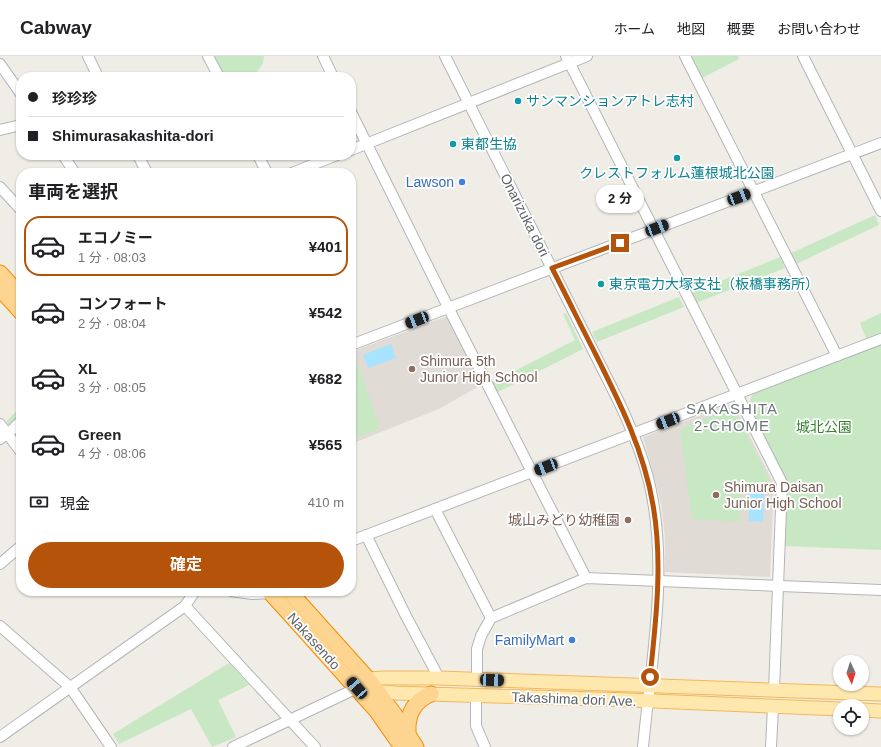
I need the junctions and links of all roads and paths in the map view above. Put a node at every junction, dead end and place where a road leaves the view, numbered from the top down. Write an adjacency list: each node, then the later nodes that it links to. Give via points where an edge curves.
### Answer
1 (88, 56): 10 (street)
2 (208, 56): 11 (street)
3 (323, 56): 12 (street)
4 (445, 56): 14 (street, Onarizuka dori)
5 (587, 56): 8 (street)
6 (685, 56): 25 (street)
7 (803, 56): 21 (street)
8 (568, 59): 14 (street); 28 (street)
9 (0, 64): 13 (street)
10 (96, 72)
11 (216, 72)
12 (331, 72)
13 (16, 87)
14 (468, 103): 18 (street); 29 (street, Onarizuka dori)
15 (356, 122): 18 (street)
16 (16, 127): 17 (street)
17 (0, 130)
18 (367, 143): 20 (street); 33 (street)
19 (881, 143): 21 (street)
20 (356, 148)
21 (853, 153): 25 (street); 27 (street)
22 (325, 160): 23 (street)
23 (305, 168)
24 (0, 187): 26 (street)
25 (753, 192): 28 (street); 36 (street)
26 (16, 205)
27 (881, 211)
28 (654, 230): 29 (street); 37 (street)
29 (552, 268): 33 (street); 40 (street, Onarizuka dori, via 618,398)
30 (0, 273): 31 (highway)
31 (10, 291): 32 (highway)
32 (16, 302)
33 (449, 308): 35 (street); 43 (street)
34 (881, 339): 36 (street)
35 (356, 342)
36 (837, 356): 37 (street)
37 (737, 394): 40 (street); 51 (street, via 782,483)
38 (0, 424): 41 (street)
39 (16, 425): 41 (street)
40 (633, 434): 43 (street); 50 (street, Onarizuka dori, via 646,469 654,506)
41 (4, 436): 42 (street)
42 (16, 447)
43 (532, 472): 44 (street); 49 (street)
44 (435, 509): 45 (street); 57 (street)
45 (366, 535): 46 (street); 59 (street)
46 (356, 539)
47 (16, 550): 48 (street)
48 (0, 564)
49 (586, 578): 50 (street); 57 (street)
50 (658, 581): 51 (street); 62 (street, Onarizuka dori)
51 (778, 586): 52 (street); 64 (street)
52 (881, 590)
53 (192, 596): 56 (street)
54 (274, 596): 61 (highway, Nakasendo)
55 (293, 596): 61 (highway, Nakasendo)
56 (185, 606): 63 (street); 74 (street)
57 (491, 618): 60 (street, via 477,649)
58 (0, 626): 63 (street)
59 (439, 678): 60 (main road, Takashima dori Ave.); 61 (main road, Takashima dori Ave., via 384,678)
60 (477, 679): 62 (main road, Takashima dori Ave.)
61 (363, 684): 65 (highway, Nakasendo); 74 (street); 80 (highway, Nakasendo, via 376,710)
62 (650, 685): 64 (main road, Takashima dori Ave.); 69 (street, Onarizuka dori)
63 (70, 688): 76 (street); 77 (street)
64 (774, 690): 67 (main road, Takashima dori Ave.)
65 (379, 692): 66 (main road, Takashima dori Ave.); 75 (highway, Nakasendo)
66 (431, 694): 68 (main road, Takashima dori Ave.); 75 (highway, via 411,709)
67 (881, 694)
68 (476, 695): 69 (main road, Takashima dori Ave.); 82 (street, via 476,726)
69 (648, 701): 70 (main road, Takashima dori Ave.); 83 (street, Onarizuka dori)
70 (773, 707): 71 (main road, Takashima dori Ave.); 84 (street)
71 (833, 709)
72 (869, 710): 73 (main road)
73 (881, 711)
74 (290, 720): 78 (street); 79 (street)
75 (408, 732): 81 (highway, Nakasendo)
76 (0, 737)
77 (111, 747)
78 (233, 747)
79 (315, 747)
80 (402, 747)
81 (416, 747)
82 (485, 747)
83 (643, 747)
84 (771, 747)

